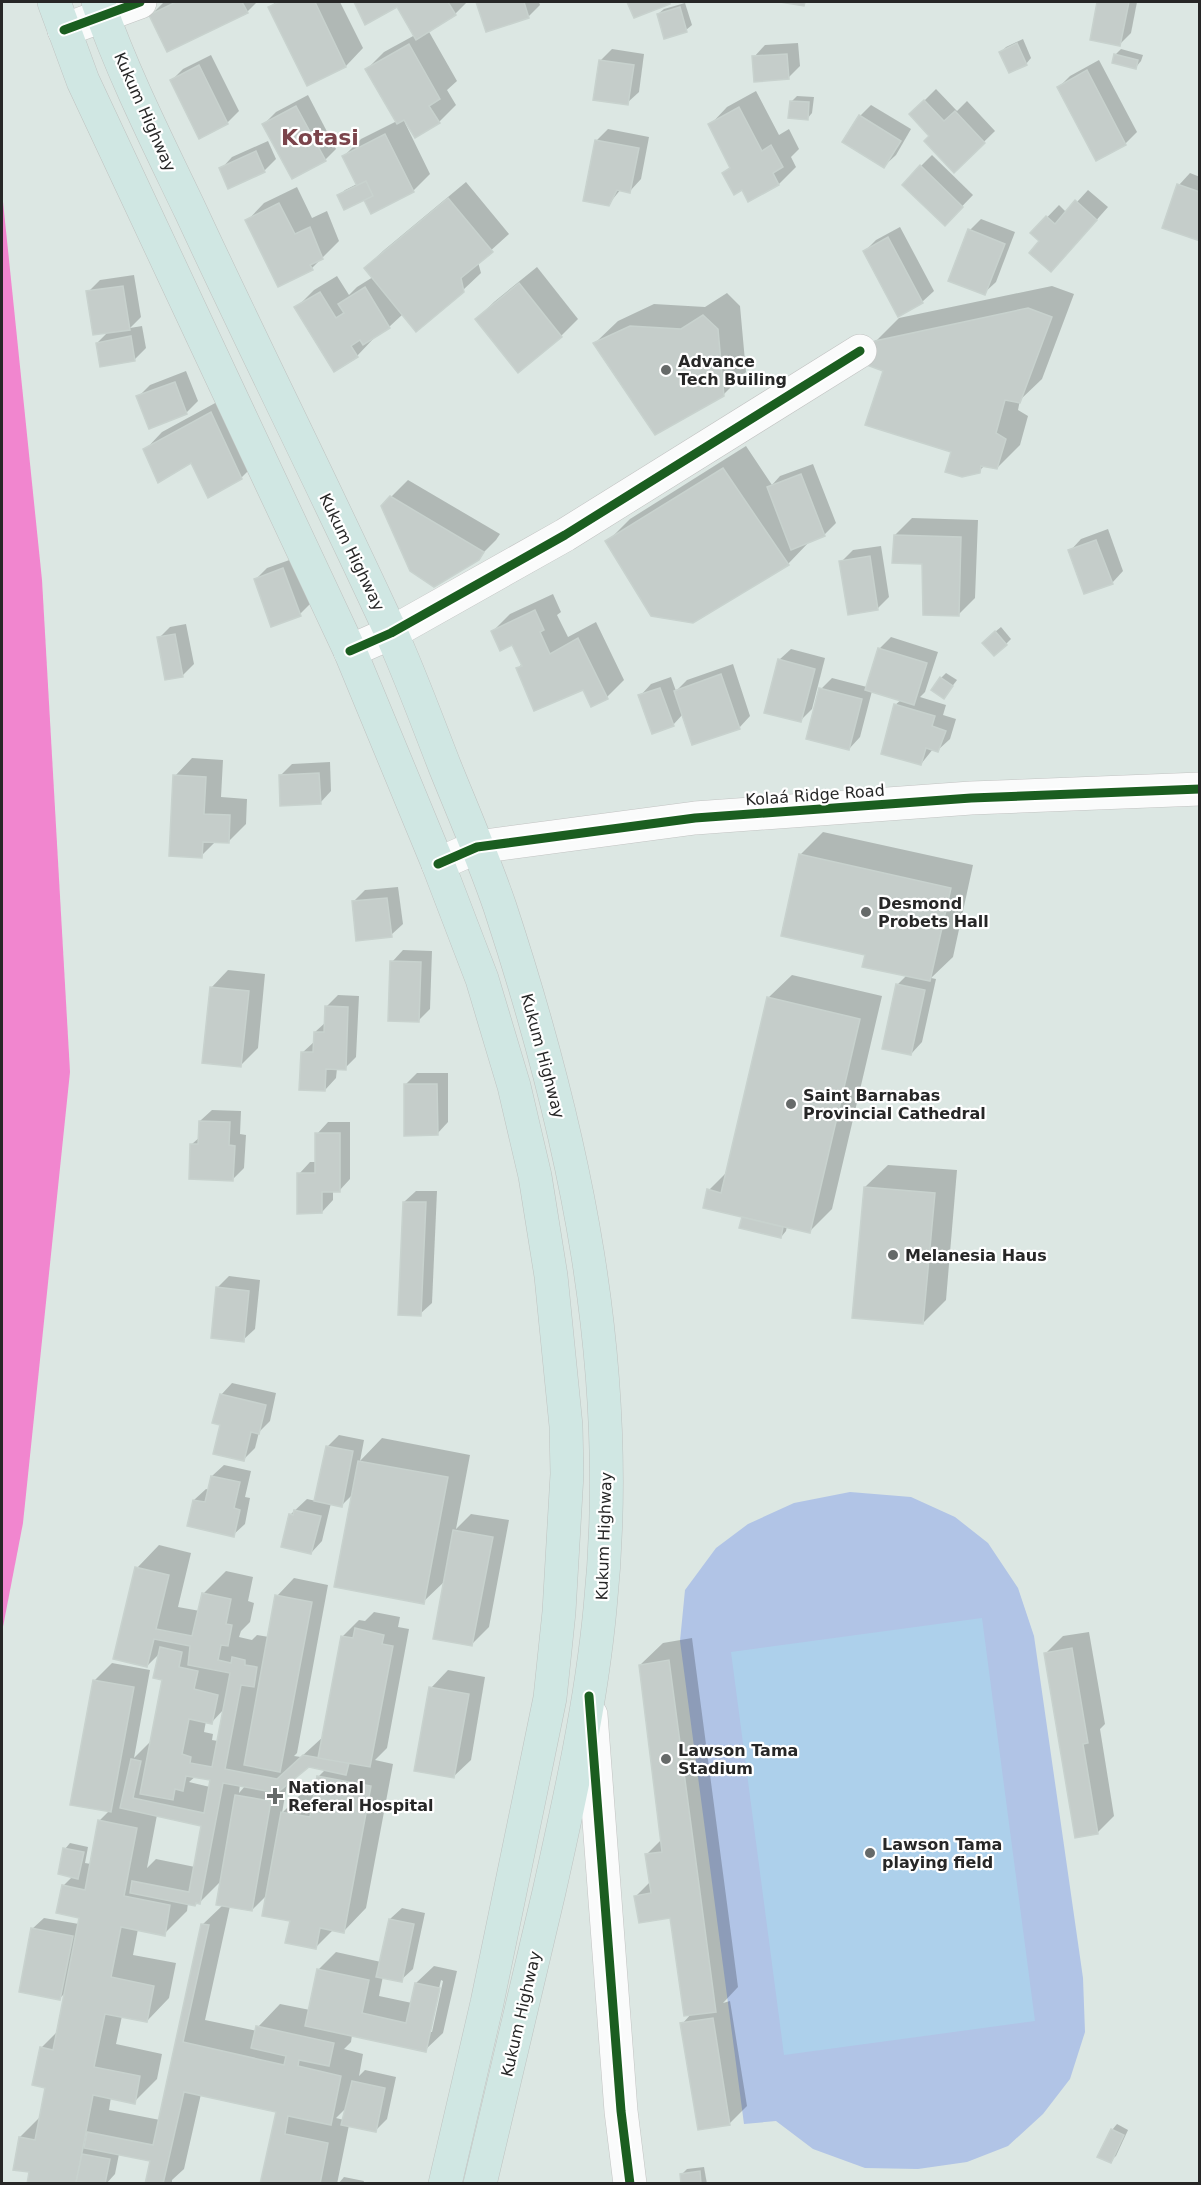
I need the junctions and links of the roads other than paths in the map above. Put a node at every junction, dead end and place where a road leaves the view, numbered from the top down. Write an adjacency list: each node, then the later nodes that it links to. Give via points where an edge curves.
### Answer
1 (140, 2): 2 (street)
2 (100, 8): 3 (street); 5 (main road, Kukum Highway, via 131,86)
3 (59, 16): 6 (main road, via 83,81)
4 (860, 351): 5 (street, via 565,535)
5 (391, 633): 6 (street); 8 (main road, Kukum Highway)
6 (350, 651): 9 (main road)
7 (1200, 789): 8 (street, Kolaá Ridge Road, via 971,798 695,818)
8 (477, 847): 9 (street, Kolaá Ridge Road); 10 (main road, Kukum Highway, via 499,903 557,1104 591,1269 607,1427 607,1499 601,1607)
9 (438, 864): 11 (main road, via 482,979 514,1086 535,1176 551,1276 567,1474 550,1698)
10 (589, 1695): 12 (main road, Kukum Highway, via 557,1853); 13 (street)
11 (445, 2184)
12 (480, 2184)
13 (630, 2184)

